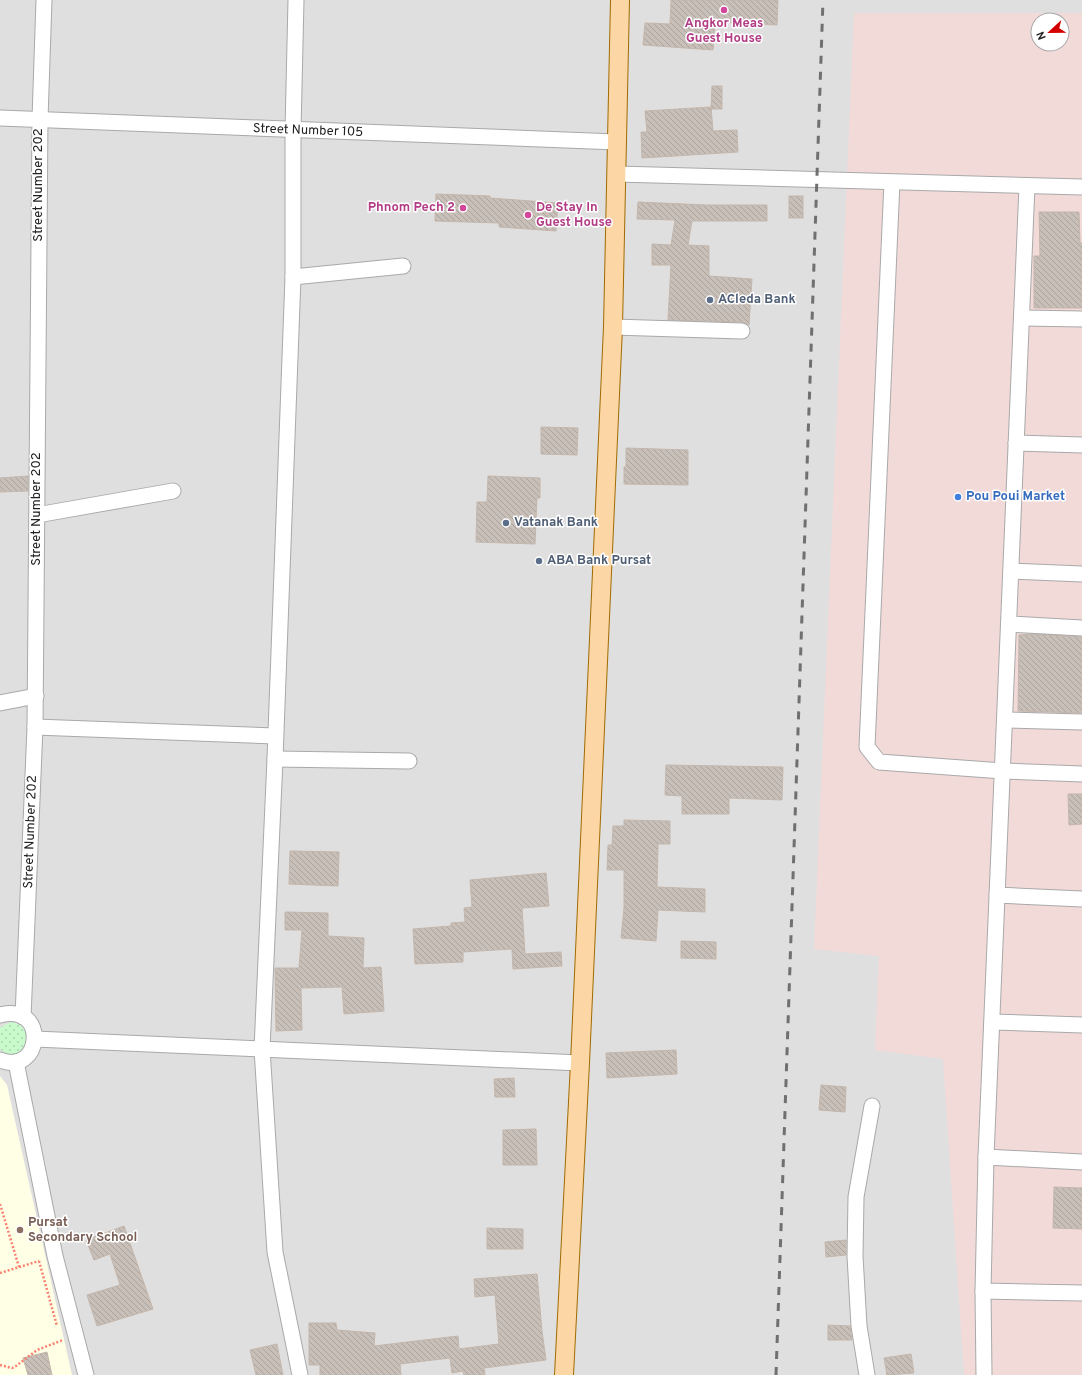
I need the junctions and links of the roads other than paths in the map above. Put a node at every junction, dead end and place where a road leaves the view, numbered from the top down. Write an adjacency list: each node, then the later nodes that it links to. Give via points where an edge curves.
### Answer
1 (44, 0): 5 (street, Street Number 202)
2 (296, 0): 6 (street)
3 (620, 0): 7 (main road)
4 (0, 118): 5 (street, Street Number 105)
5 (40, 119): 6 (street, Street Number 105); 21 (street, Street Number 202)
6 (293, 130): 7 (street, Street Number 105); 13 (street)
7 (617, 142): 8 (main road)
8 (616, 174): 9 (street); 16 (main road)
9 (892, 182): 10 (street); 34 (street, via 868,747 879,762)
10 (1027, 186): 11 (street); 14 (street)
11 (1082, 187)
12 (403, 266): 13 (street)
13 (293, 277): 31 (street)
14 (1022, 318): 15 (street); 18 (street)
15 (1082, 320)
16 (613, 326): 17 (street); 46 (main road)
17 (742, 330)
18 (1016, 443): 19 (street); 22 (street)
19 (1082, 445)
20 (173, 491): 21 (street)
21 (37, 516): 26 (street, Street Number 202)
22 (1011, 571): 23 (street); 24 (street)
23 (1082, 574)
24 (1008, 624): 25 (street); 28 (street)
25 (1082, 628)
26 (36, 696): 27 (street); 30 (street, Street Number 202)
27 (0, 703)
28 (1005, 720): 29 (street); 34 (street)
29 (1082, 722)
30 (36, 727): 31 (street); 39 (street, Street Number 202)
31 (275, 736): 32 (street)
32 (275, 759): 33 (street); 43 (street)
33 (409, 761)
34 (1002, 770): 35 (street); 36 (street)
35 (1082, 774)
36 (997, 895): 37 (street); 40 (street)
37 (1082, 899)
38 (0, 1016): 39 (street, via 8,1013)
39 (23, 1017): 42 (street, via 34,1030)
40 (992, 1022): 41 (street); 48 (street)
41 (1082, 1025)
42 (35, 1039): 43 (street); 45 (street, via 30,1054)
43 (262, 1049): 46 (street); 53 (street, via 275,1252)
44 (0, 1060): 45 (street)
45 (16, 1062): 52 (street, via 55,1256)
46 (580, 1063): 54 (main road)
47 (872, 1106): 55 (street, via 856,1196 855,1256 859,1326)
48 (986, 1157): 49 (street); 50 (street)
49 (1082, 1162)
50 (983, 1291): 51 (street); 56 (street)
51 (1082, 1293)
52 (86, 1375)
53 (300, 1375)
54 (564, 1375)
55 (867, 1375)
56 (984, 1375)

